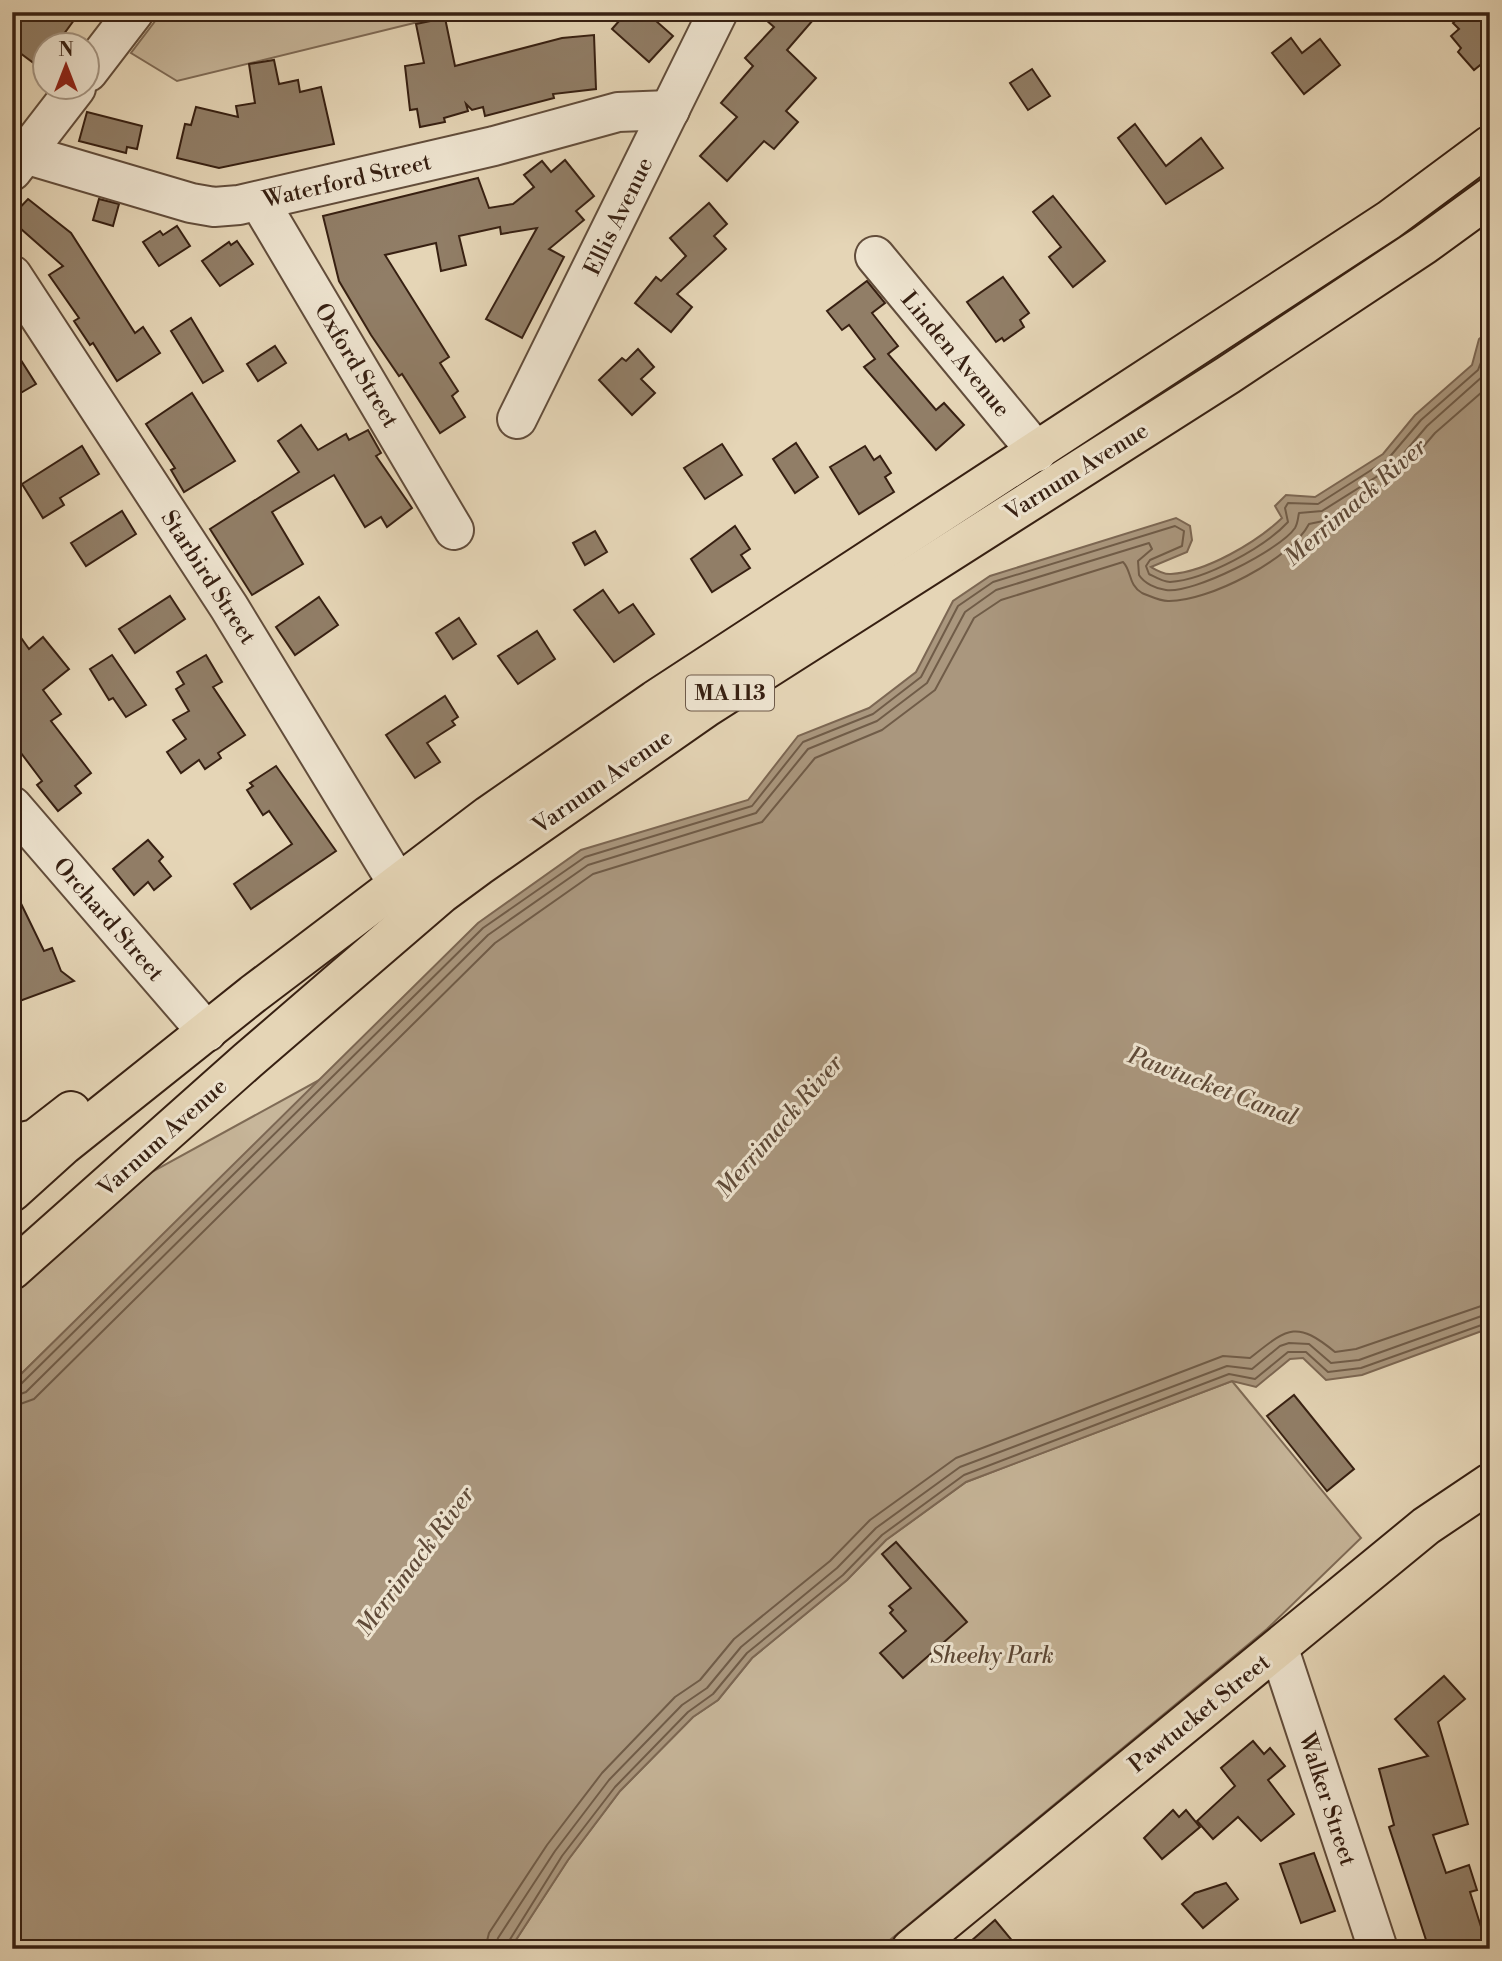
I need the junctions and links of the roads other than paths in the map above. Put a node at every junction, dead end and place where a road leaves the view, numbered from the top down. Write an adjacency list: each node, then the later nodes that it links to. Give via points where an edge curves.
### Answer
1 (134, 12): 3 (street)
2 (718, 12): 5 (street, Ellis Avenue)
3 (102, 54)
4 (65, 102): 7 (street)
5 (670, 110): 9 (street, Waterford Street, via 618,112); 12 (street, Ellis Avenue)
6 (1490, 145): 13 (main road, Varnum Avenue / MA 113, via 1396,216)
7 (19, 163): 9 (street, Waterford Street, via 214,207)
8 (1490, 197): 20 (main road, Varnum Avenue / MA 113, via 1228,375 707,707 479,866)
9 (259, 201): 14 (street, Oxford Street)
10 (874, 256): 13 (street, Linden Avenue)
11 (12, 275): 16 (street, Starbird Street, via 229,607)
12 (517, 419)
13 (1037, 452): 16 (main road, Varnum Avenue / MA 113, via 644,708)
14 (454, 530)
15 (12, 806): 17 (street, Orchard Street)
16 (398, 884): 17 (main road, Varnum Avenue / MA 113)
17 (207, 1032): 18 (main road, Varnum Avenue, via 181,1036 104,1083 35,1139); 19 (main road, Varnum Avenue / MA 113)
18 (12, 1144)
19 (12, 1192)
20 (16, 1260)
21 (1490, 1483): 22 (main road, Pawtucket Street, via 1426,1527)
22 (1279, 1649): 23 (main road, Pawtucket Street); 24 (street, Walker Street)
23 (911, 1949)
24 (1378, 1949)

